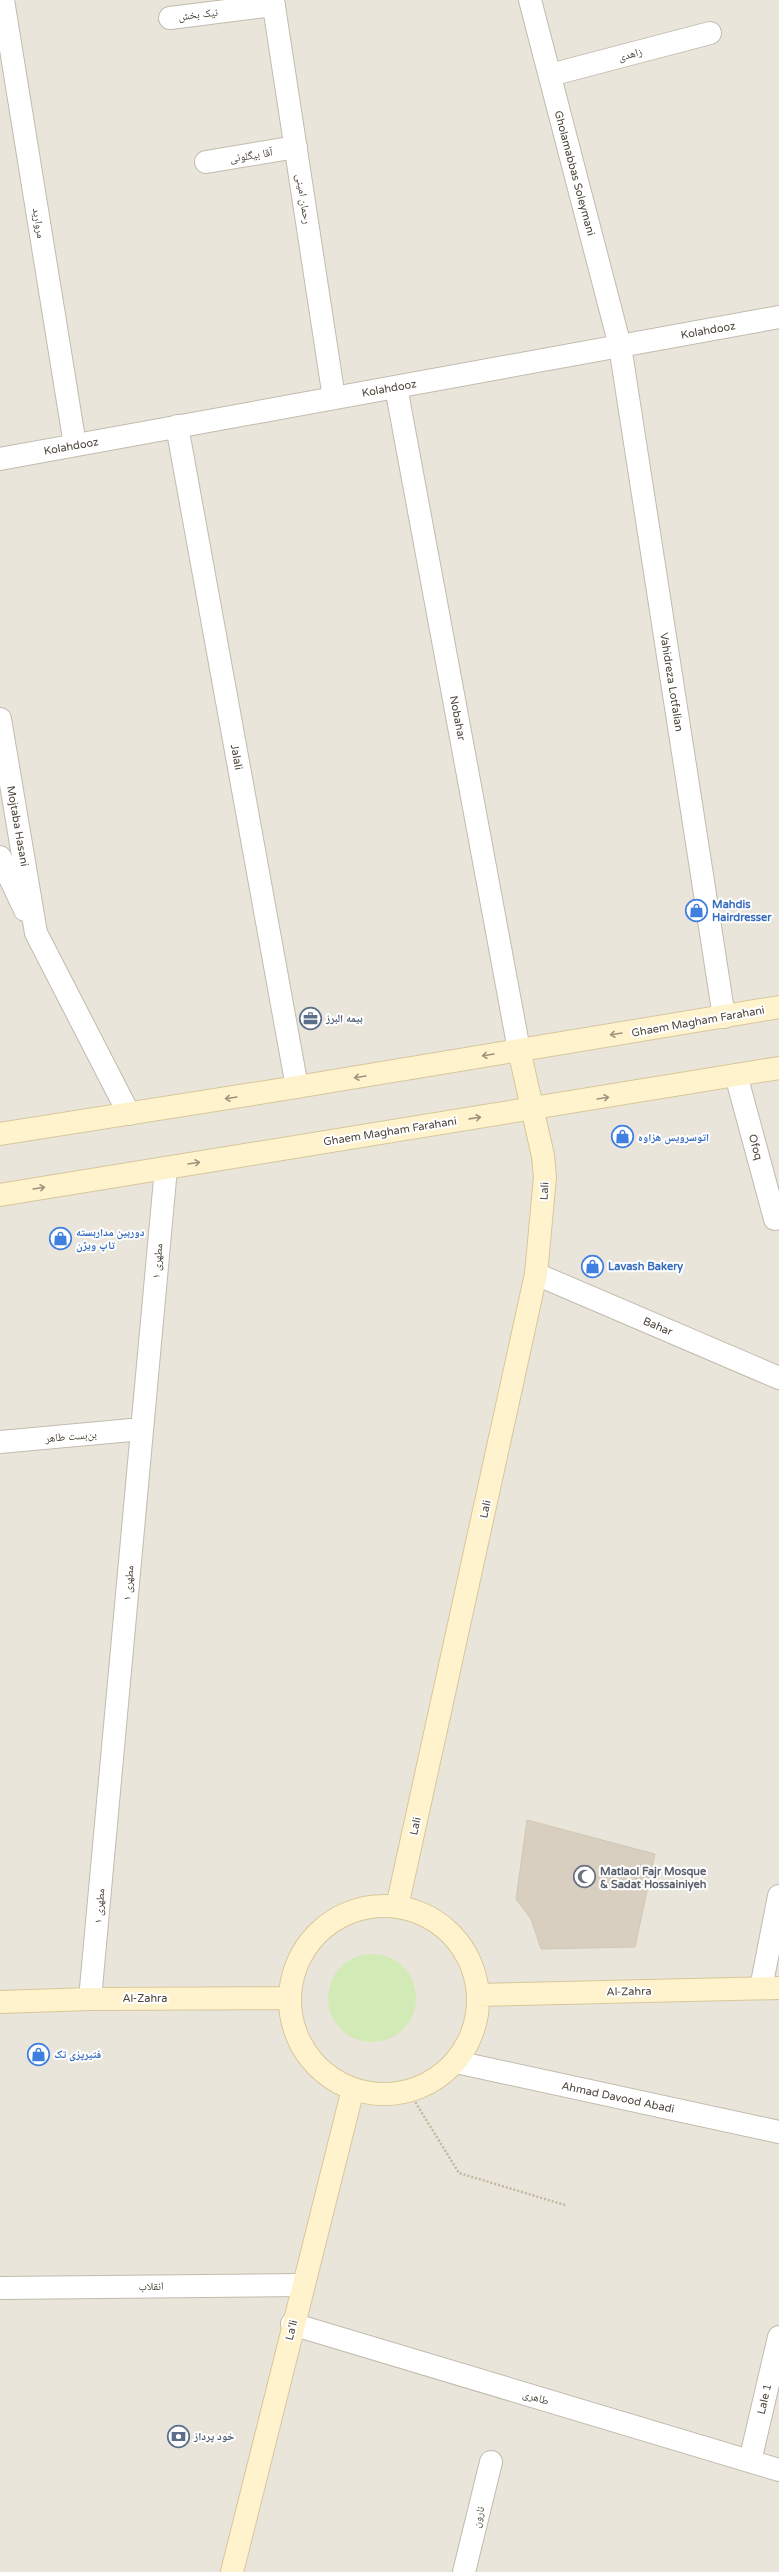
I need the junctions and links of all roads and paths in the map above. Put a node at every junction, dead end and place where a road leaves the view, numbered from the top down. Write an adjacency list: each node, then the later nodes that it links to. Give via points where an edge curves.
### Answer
1 (2, 0): 14 (street, مروارید)
2 (530, 0): 6 (street, Gholamabbas Soleymani)
3 (273, 2): 4 (street, نیک بخش); 7 (street, رحمان امینی)
4 (170, 18)
5 (710, 33): 6 (street, زاهدی)
6 (550, 75): 10 (street, Gholamabbas Soleymani)
7 (296, 147): 8 (street, آقا بیگلوئی); 12 (street, رحمان امینی)
8 (206, 162)
9 (779, 317): 10 (street, Kolahdooz)
10 (620, 346): 11 (street, Kolahdooz); 20 (street, Vahidreza Lotfalian)
11 (396, 387): 12 (street, Kolahdooz); 21 (street, Nobahar)
12 (334, 398): 13 (street, Kolahdooz)
13 (177, 426): 14 (street, Kolahdooz); 24 (street, Jalali)
14 (75, 445): 15 (street, Kolahdooz)
15 (0, 459)
16 (0, 719): 18 (street, Mojtaba Hasani)
17 (0, 857): 18 (street, Mojtaba Hasani)
18 (36, 932): 26 (street, Mojtaba Hasani)
19 (779, 1007): 20 (street, Ghaem Magham Farahani)
20 (724, 1017): 21 (street, Ghaem Magham Farahani, one-way to 21)
21 (519, 1050): 24 (street, Ghaem Magham Farahani, one-way to 24); 25 (street, Lali)
22 (779, 1068): 23 (street, Ghaem Magham Farahani)
23 (736, 1075): 25 (street, Ghaem Magham Farahani, one-way to 23); 30 (street, Ofoq)
24 (297, 1087): 26 (street, Ghaem Magham Farahani, one-way to 26)
25 (533, 1109): 28 (street, Ghaem Magham Farahani, one-way to 25); 31 (street, Lali, via 545,1178)
26 (129, 1114): 27 (street, Ghaem Magham Farahani)
27 (0, 1134)
28 (166, 1168): 29 (street, Ghaem Magham Farahani, one-way to 28); 33 (street, مطهری ۱)
29 (0, 1194)
30 (775, 1219)
31 (536, 1274): 32 (street, Bahar); 36 (street, Lali)
32 (779, 1378)
33 (142, 1429): 34 (street, بن‌بست طاهر); 40 (street, مطهری ۱)
34 (0, 1442)
35 (779, 1896): 37 (street)
36 (397, 1907): 38 (street, via 432,1918 451,1934 469,1959 476,1976); 39 (street, via 370,1906 345,1914 323,1928 305,1948 297,1965)
37 (770, 1988): 38 (street, Al-Zahra)
38 (478, 1995): 42 (street, via 474,2031)
39 (290, 1998): 40 (street, Al-Zahra); 43 (street, via 292,2021 300,2043 314,2063 332,2078)
40 (90, 1999): 41 (street, Al-Zahra)
41 (0, 2002)
42 (456, 2062): 44 (street, via 432,2082); 45 (street, Ahmad Davood Abadi)
43 (353, 2089): 44 (street, via 372,2094); 47 (street, La'li)
44 (409, 2092): 46 (path, via 459,2173)
45 (779, 2132)
46 (564, 2205)
47 (303, 2285): 48 (street, انقلاب); 49 (street, La'li)
48 (0, 2288)
49 (292, 2324): 51 (street, طاهری); 54 (street, La'li)
50 (779, 2337): 51 (street, Lale 1)
51 (750, 2461): 53 (street, طاهری)
52 (491, 2462): 55 (street, نارون)
53 (779, 2470)
54 (232, 2572)
55 (464, 2572)

